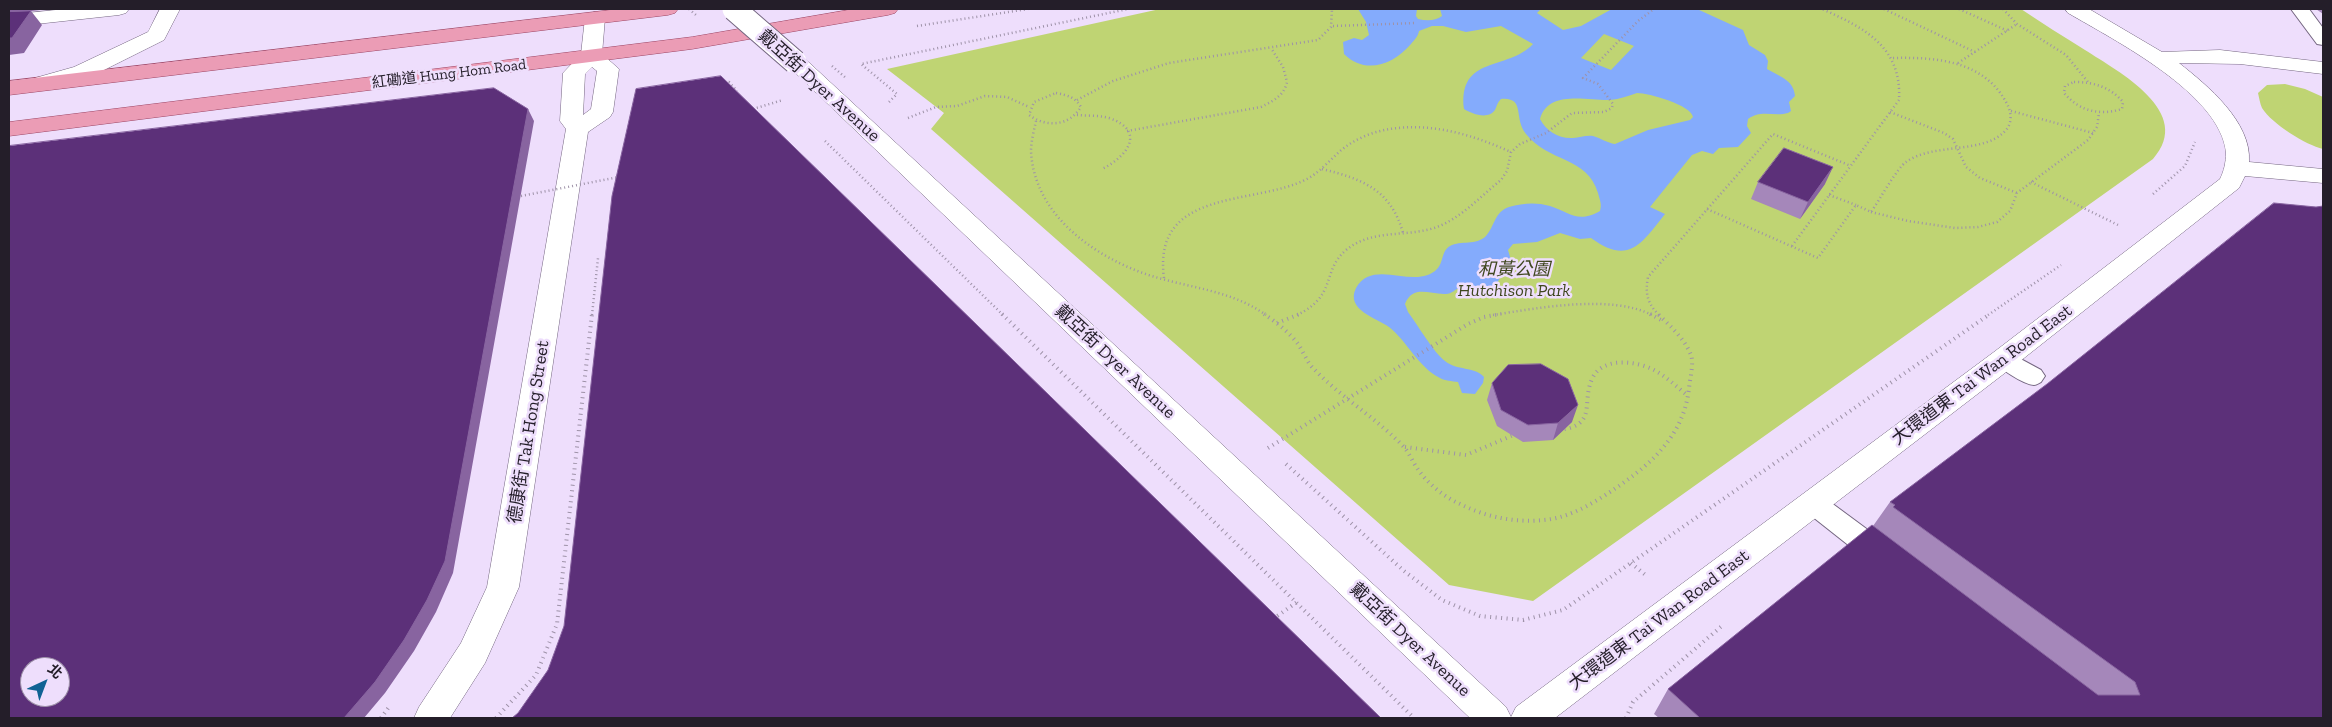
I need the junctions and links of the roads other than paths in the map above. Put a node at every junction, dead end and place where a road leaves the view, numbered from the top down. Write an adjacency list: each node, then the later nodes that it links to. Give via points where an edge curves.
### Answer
1 (119, 9): 9 (street)
2 (170, 9): 14 (street, via 157,36 112,60)
3 (668, 9): 8 (main road)
4 (734, 9): 25 (street, 戴亞街 Dyer Avenue, bridge, via 795,62)
5 (888, 9): 11 (main road, 紅磡道 Hung Hom Road, via 692,43)
6 (2075, 9): 12 (street)
7 (2300, 9): 10 (lane)
8 (595, 18): 11 (street); 14 (main road)
9 (9, 20)
10 (2323, 40)
11 (591, 56): 16 (main road, 紅磡道 Hung Hom Road); 17 (street, 德康街 Tak Hong Street, via 574,73 571,121); 17 (street, via 608,69 602,112)
12 (2157, 58): 13 (street, via 2222,55); 18 (street, via 2203,94 2219,113 2237,150)
13 (2323, 68)
14 (38, 85): 15 (main road)
15 (9, 88)
16 (9, 129)
17 (576, 129): 24 (street, 德康街 Tak Hong Street, via 503,587 473,653)
18 (2237, 168): 19 (street); 20 (street, 大環道東 Tai Wan Road East, via 2230,183)
19 (2323, 176)
20 (2004, 359): 21 (lane); 22 (street, 大環道東 Tai Wan Road East)
21 (2033, 376)
22 (1813, 503): 23 (lane); 26 (street, 大環道東 Tai Wan Road East)
23 (1901, 570)
24 (431, 718)
25 (1494, 718)
26 (1528, 718)

